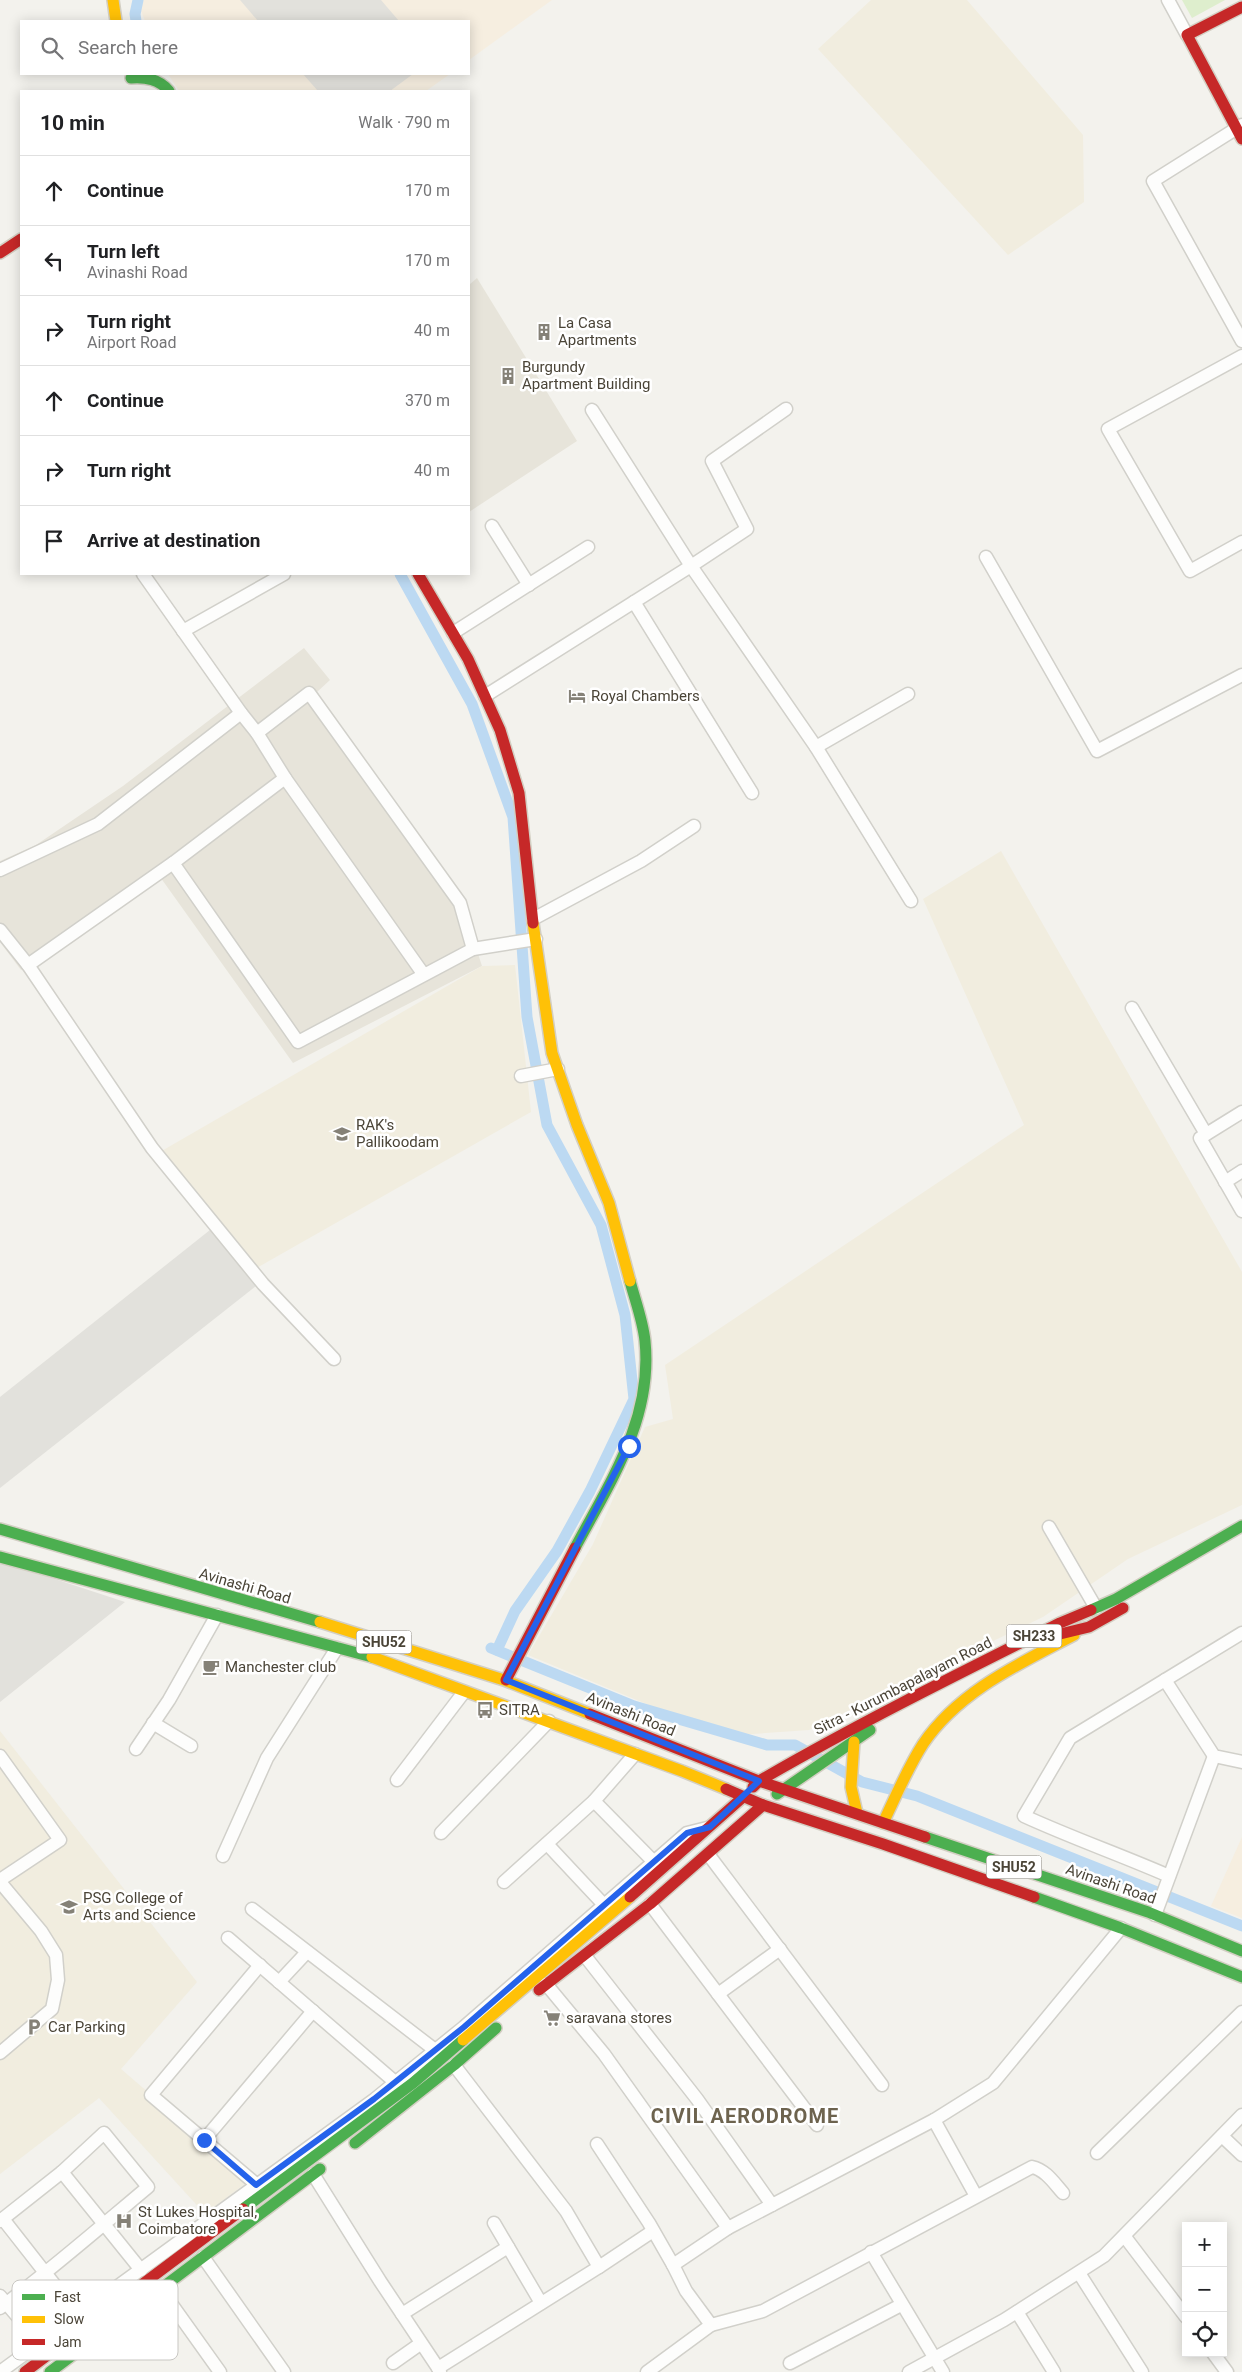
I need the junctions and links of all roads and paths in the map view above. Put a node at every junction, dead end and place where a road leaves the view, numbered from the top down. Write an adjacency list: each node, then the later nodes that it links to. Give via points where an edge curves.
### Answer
1 (113, 0): 4 (main road)
2 (1168, 0): 5 (street)
3 (1242, 7): 5 (main road)
4 (116, 20)
5 (1187, 35): 9 (main road)
6 (131, 76): 7 (main road, via 146,77); 8 (main road)
7 (167, 88)
8 (130, 90)
9 (1240, 131): 12 (street, via 1153,181)
10 (20, 240): 11 (main road)
11 (0, 253)
12 (1242, 341)
13 (1242, 356): 17 (street, via 1108,429 1190,571)
14 (786, 409): 20 (street, via 712,461 747,529)
15 (592, 410): 20 (street)
16 (492, 526): 24 (street)
17 (1242, 542)
18 (588, 547): 24 (street)
19 (986, 556): 28 (street, via 1097,751)
20 (692, 566): 25 (street); 33 (street)
21 (144, 575): 26 (street)
22 (282, 575): 26 (street)
23 (419, 575): 27 (main road)
24 (529, 585): 27 (street)
25 (634, 602): 30 (street); 35 (street)
26 (183, 631): 31 (street)
27 (452, 634): 30 (main road)
28 (1242, 675)
29 (908, 694): 33 (street)
30 (485, 696): 40 (main road, via 500,730 519,793)
31 (241, 713): 32 (street); 38 (street, via 98,824)
32 (257, 733): 34 (street); 43 (street, via 309,693 460,903)
33 (816, 747): 39 (street)
34 (285, 778): 37 (street); 45 (street)
35 (752, 793)
36 (694, 826): 40 (street, via 641,861)
37 (172, 863): 44 (street); 45 (street, via 298,1042)
38 (0, 870)
39 (912, 901)
40 (533, 919): 42 (main road)
41 (0, 930): 44 (street)
42 (534, 939): 43 (street); 47 (main road, via 552,1053)
43 (472, 949): 45 (street)
44 (28, 965): 54 (street, via 152,1148 263,1284)
45 (424, 975)
46 (1132, 1008): 50 (street)
47 (558, 1069): 48 (street); 65 (main road, via 608,1203 645,1340 644,1391 629,1446)
48 (525, 1076)
49 (1242, 1112): 50 (street)
50 (1206, 1134): 52 (street, via 1200,1138)
51 (1242, 1171): 52 (street)
52 (1225, 1182): 53 (street)
53 (1242, 1211)
54 (334, 1358)
55 (1242, 1526): 60 (main road, Sitra - Kurumbapalayam Road / SH233, via 1116,1599)
56 (1049, 1527): 60 (street)
57 (0, 1529): 65 (main road, Avinashi Road / SHU52)
58 (1242, 1540): 62 (main road, Sitra - Kurumbapalayam Road / SH233)
59 (0, 1557): 61 (main road, SHU52)
60 (1091, 1610): 62 (main road); 78 (main road, Sitra - Kurumbapalayam Road / SH233, via 824,1743)
61 (217, 1615): 64 (main road, SHU52); 69 (street)
62 (1092, 1625): 70 (main road, Sitra - Kurumbapalayam Road / SH233, via 1054,1635 893,1712); 84 (main road, via 1019,1664 954,1708 930,1735 908,1770)
63 (1242, 1633): 66 (street)
64 (337, 1648): 67 (main road, SHU52, via 363,1654); 89 (street, via 267,1758)
65 (506, 1680): 78 (main road, Avinashi Road / SHU52)
66 (1165, 1680): 75 (street); 91 (street, via 1070,1738 1024,1816)
67 (464, 1692): 68 (main road, SHU52); 77 (street)
68 (549, 1721): 73 (main road, SHU52); 86 (street)
69 (153, 1723): 71 (street); 72 (street)
70 (850, 1745): 79 (main road, Sitra - Kurumbapalayam Road / SH233); 83 (main road, via 851,1787)
71 (191, 1746)
72 (136, 1748)
73 (635, 1754): 80 (main road, SHU52); 81 (street)
74 (0, 1756): 92 (street, via 60,1840)
75 (1214, 1756): 76 (street); 91 (street)
76 (1242, 1762)
77 (397, 1780)
78 (759, 1781): 79 (main road, Avinashi Road / SHU52); 80 (main road, Sitra - Kurumbapalayam Road / SH233)
79 (784, 1789): 82 (main road, Sitra - Kurumbapalayam Road / SH233); 83 (main road, Avinashi Road / SHU52)
80 (742, 1798): 82 (main road, SHU52); 85 (main road, Sitra - Kurumbapalayam Road)
81 (594, 1801): 87 (street); 90 (street)
82 (763, 1806): 88 (main road, Sitra - Kurumbapalayam Road); 98 (main road, SHU52, via 884,1844)
83 (857, 1813): 84 (main road, Avinashi Road / SHU52)
84 (883, 1823): 97 (main road, Avinashi Road / SHU52)
85 (710, 1827): 90 (street, via 687,1833); 152 (main road, Sitra - Kurumbapalayam Road, via 413,2083)
86 (441, 1833)
87 (547, 1844): 93 (street); 95 (street)
88 (708, 1854): 94 (main road, Sitra - Kurumbapalayam Road); 101 (street)
89 (224, 1856)
90 (654, 1862): 95 (street)
91 (1169, 1877): 97 (street)
92 (0, 1881): 115 (street, via 41,1930 56,1955 58,1980 52,2010)
93 (504, 1882)
94 (650, 1904): 104 (main road, Sitra - Kurumbapalayam Road); 109 (street)
95 (605, 1906): 114 (street)
96 (252, 1909): 103 (street)
97 (1153, 1914): 99 (main road); 102 (main road, Avinashi Road / SHU52)
98 (1121, 1928): 99 (main road, SHU52); 120 (street, via 993,2083)
99 (1139, 1935): 106 (main road, SHU52)
100 (228, 1938): 105 (street)
101 (780, 1949): 109 (street); 118 (street)
102 (1242, 1951)
103 (307, 1952): 107 (street); 114 (street)
104 (585, 1956): 108 (main road, Sitra - Kurumbapalayam Road); 134 (street, via 697,2099)
105 (260, 1965): 107 (street); 123 (street, via 151,2096)
106 (1242, 1977)
107 (280, 1982): 111 (street)
108 (546, 1984): 110 (main road, Sitra - Kurumbapalayam Road); 138 (street, via 610,2062)
109 (718, 1994): 121 (street)
110 (518, 2009)
111 (313, 2011): 117 (street); 123 (street)
112 (1242, 2012): 126 (street)
113 (504, 2022): 116 (main road)
114 (435, 2050): 117 (street)
115 (0, 2053)
116 (454, 2065): 125 (main road); 145 (street, via 566,2211)
117 (395, 2082): 131 (street)
118 (882, 2085)
119 (1242, 2115): 122 (street)
120 (934, 2120): 133 (street); 134 (street)
121 (817, 2125)
122 (1222, 2136): 127 (street); 140 (street)
123 (204, 2140): 131 (street)
124 (597, 2144): 139 (street)
125 (344, 2151)
126 (1097, 2153)
127 (1242, 2155)
128 (328, 2162): 130 (main road)
129 (62, 2172): 135 (street); 137 (street); 137 (street, via 104,2133 148,2187)
130 (313, 2174): 143 (main road); 161 (street)
131 (256, 2185): 146 (street)
132 (1063, 2193): 133 (street, via 1047,2174 1032,2167)
133 (976, 2196): 142 (street)
134 (772, 2205): 138 (street)
135 (2, 2220): 147 (street)
136 (494, 2224): 141 (street)
137 (103, 2225): 146 (street); 147 (street)
138 (728, 2228): 144 (street)
139 (653, 2231): 144 (street); 145 (street)
140 (1124, 2237): 148 (street, via 1104,2256); 158 (street)
141 (508, 2247): 155 (street); 161 (street)
142 (871, 2252): 156 (street); 162 (street, via 763,2311)
143 (203, 2257): 153 (main road); 176 (street)
144 (672, 2265): 162 (street)
145 (599, 2267): 155 (street)
146 (141, 2270): 151 (street)
147 (45, 2273): 149 (street); 150 (street)
148 (1078, 2273): 157 (street); 181 (street)
149 (35, 2280)
150 (50, 2280)
151 (127, 2280)
152 (150, 2280)
153 (171, 2280)
154 (2, 2302): 159 (street)
155 (541, 2303): 171 (street)
156 (901, 2305): 165 (street); 170 (street)
157 (1016, 2312): 165 (street); 180 (street)
158 (1182, 2312)
159 (12, 2313)
160 (178, 2313): 175 (street)
161 (402, 2314): 163 (street)
162 (711, 2325): 177 (street)
163 (420, 2344): 169 (street); 171 (street)
164 (1216, 2357): 182 (street)
165 (935, 2359): 178 (street); 179 (street)
166 (18, 2360): 172 (street)
167 (41, 2360): 173 (main road, Sitra - Kurumbapalayam Road)
168 (67, 2360): 174 (main road)
169 (393, 2363)
170 (790, 2364)
171 (439, 2370)
172 (0, 2372)
173 (25, 2372)
174 (50, 2372)
175 (220, 2372)
176 (284, 2372)
177 (647, 2372)
178 (909, 2372)
179 (943, 2372)
180 (1054, 2372)
181 (1142, 2372)
182 (1227, 2372)

